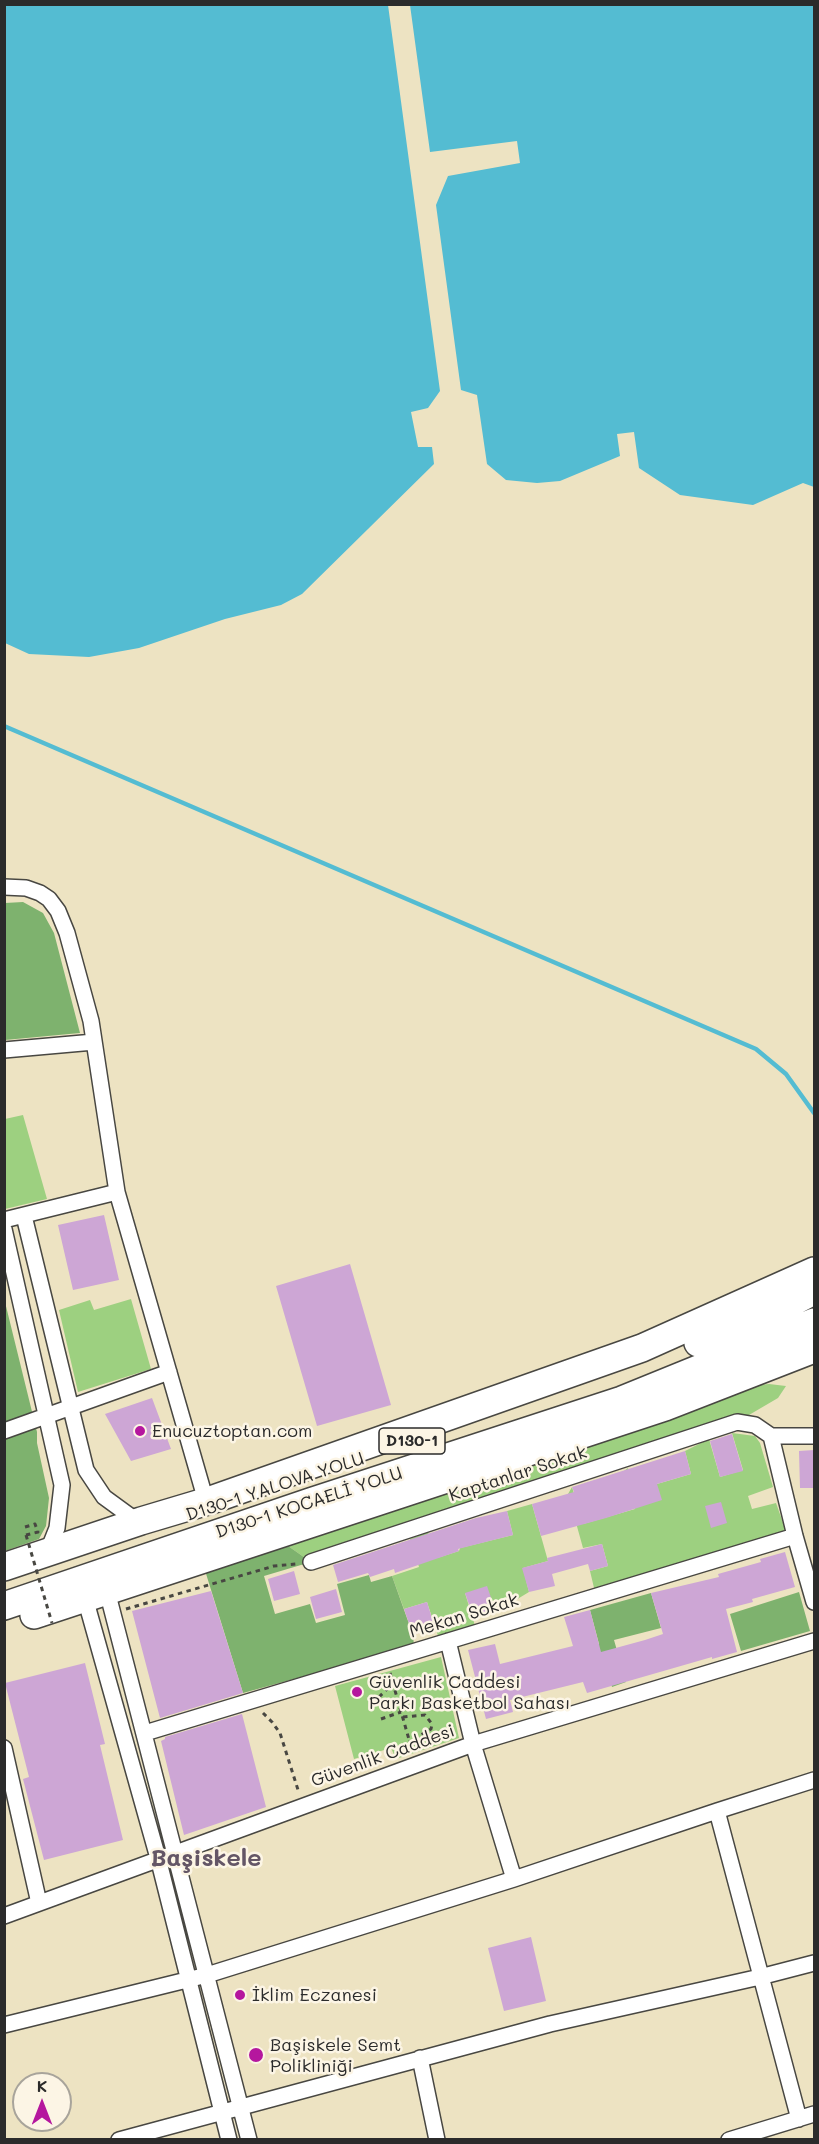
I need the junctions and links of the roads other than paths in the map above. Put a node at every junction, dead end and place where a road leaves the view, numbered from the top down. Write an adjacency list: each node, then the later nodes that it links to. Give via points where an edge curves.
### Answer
1 (4, 887): 2 (street, via 40,892 58,911)
2 (94, 1042): 3 (street); 4 (street)
3 (4, 1050)
4 (117, 1192): 5 (street); 12 (street)
5 (24, 1216): 6 (street); 14 (street)
6 (4, 1220)
7 (4, 1229): 15 (street)
8 (814, 1271): 20 (highway, via 642,1348)
9 (814, 1291): 26 (highway, D130-1 YALOVA YOLU / D130-1, via 655,1360)
10 (814, 1322): 13 (highway, D130-1 KOCAELİ YOLU / D130-1)
11 (814, 1349): 19 (highway, via 664,1407)
12 (169, 1372): 14 (street); 20 (street)
13 (622, 1400): 19 (highway); 29 (highway, D130-1 KOCAELİ YOLU / D130-1)
14 (70, 1407): 15 (street); 21 (street, via 90,1479 109,1501)
15 (47, 1416): 16 (street); 23 (street, via 62,1485 57,1528)
16 (4, 1431)
17 (771, 1436): 18 (street); 22 (street); 24 (street, Kaptanlar Sokak, via 755,1425 737,1422)
18 (814, 1436)
19 (562, 1441): 27 (highway)
20 (208, 1501): 21 (highway)
21 (141, 1521): 23 (highway)
22 (795, 1536): 28 (street); 31 (street, Mekan Sokak)
23 (47, 1553): 25 (highway)
24 (311, 1563)
25 (4, 1567)
26 (4, 1580)
27 (101, 1601): 30 (highway); 33 (street); 40 (street)
28 (814, 1602)
29 (4, 1606)
30 (4, 1624)
31 (448, 1641): 33 (street, Mekan Sokak); 34 (street)
32 (814, 1641): 34 (street, Güvenlik Caddesi)
33 (145, 1733): 39 (street)
34 (473, 1744): 39 (street, Güvenlik Caddesi); 41 (street)
35 (4, 1748): 36 (street)
36 (8, 1774): 42 (street)
37 (814, 1780): 38 (street)
38 (717, 1811): 41 (street); 46 (street)
39 (175, 1853): 40 (street, Güvenlik Caddesi); 45 (street)
40 (158, 1858): 42 (street, Güvenlik Caddesi); 47 (street)
41 (514, 1879): 45 (street)
42 (39, 1903): 43 (street, Güvenlik Caddesi)
43 (4, 1916)
44 (814, 1963): 46 (street)
45 (207, 1975): 47 (street); 50 (street)
46 (760, 1977): 49 (street); 53 (street)
47 (188, 1980): 48 (street); 51 (street)
48 (4, 2025)
49 (420, 2058): 50 (street); 57 (street)
50 (241, 2105): 51 (street); 56 (street)
51 (221, 2111): 54 (street); 55 (street)
52 (814, 2114): 53 (street)
53 (799, 2118): 58 (street)
54 (119, 2139)
55 (229, 2139)
56 (249, 2139)
57 (436, 2139)
58 (729, 2139)

